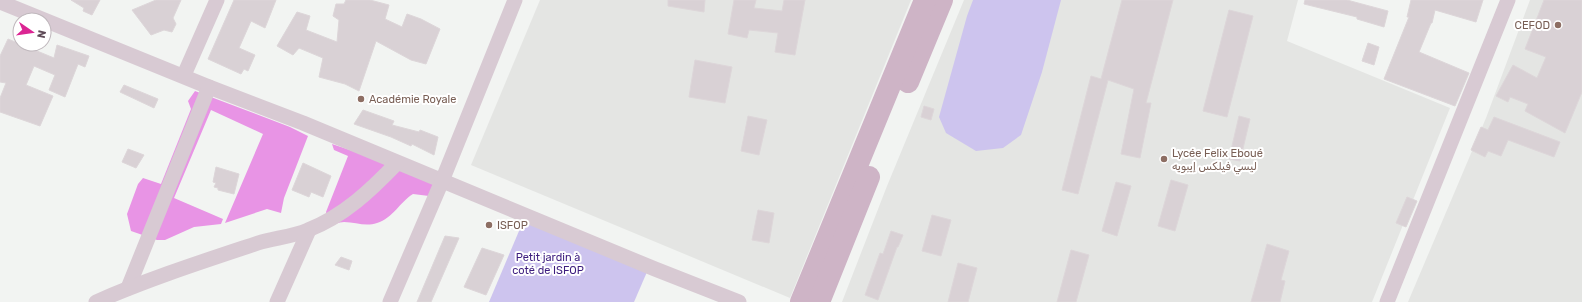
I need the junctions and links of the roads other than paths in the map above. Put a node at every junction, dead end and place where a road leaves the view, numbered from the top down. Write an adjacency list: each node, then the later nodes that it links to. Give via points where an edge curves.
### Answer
1 (217, 0): 7 (street)
2 (515, 0): 10 (street)
3 (925, 0): 17 (main road)
4 (942, 0): 18 (main road)
5 (1508, 0): 19 (street)
6 (3, 5): 7 (street)
7 (184, 75): 8 (street)
8 (210, 86): 9 (street); 12 (street)
9 (397, 163): 10 (street); 11 (street, via 350,206)
10 (442, 181): 15 (street); 16 (street)
11 (309, 230): 12 (street, via 261,242); 14 (street)
12 (128, 288): 13 (street)
13 (96, 302)
14 (277, 302)
15 (390, 302)
16 (739, 302)
17 (802, 302)
18 (819, 302)
19 (1388, 302)

